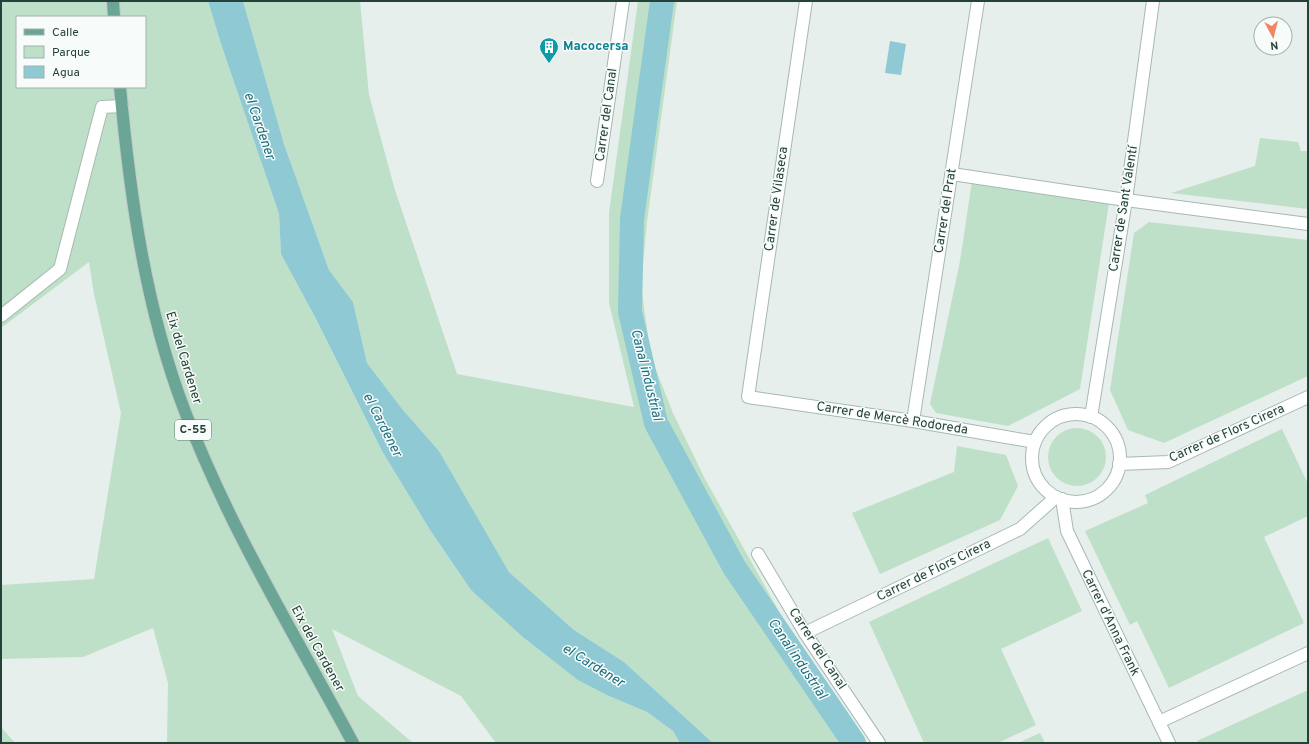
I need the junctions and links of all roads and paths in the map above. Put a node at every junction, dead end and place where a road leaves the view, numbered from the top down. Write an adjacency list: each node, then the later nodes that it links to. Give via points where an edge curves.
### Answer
1 (113, 1): 6 (main road)
2 (623, 1): 10 (street, Carrer del Canal)
3 (806, 1): 14 (street, Carrer de Vilaseca)
4 (978, 1): 9 (street, Carrer del Prat)
5 (1153, 1): 11 (street, Carrer de Sant Valentí)
6 (114, 16)
7 (120, 88): 8 (main road, Eix del Cardener / C-55)
8 (122, 106): 13 (street, via 102,107 60,269); 25 (main road, Eix del Cardener / C-55, via 144,266 162,342 184,409 224,504)
9 (952, 174): 11 (street); 17 (street, Carrer del Prat)
10 (597, 181)
11 (1126, 200): 12 (street); 16 (street, Carrer de Sant Valentí)
12 (1308, 224)
13 (1, 316)
14 (748, 397): 17 (street, Carrer de Mercè Rodoreda)
15 (1308, 397): 19 (street, Carrer de Flors Cirera, via 1168,462)
16 (1091, 417): 18 (street, via 1079,414 1058,418 1044,428); 19 (street, via 1106,426 1116,440)
17 (913, 421): 18 (street, Carrer de Mercè Rodoreda)
18 (1035, 442): 20 (street, via 1032,453 1035,474 1047,491)
19 (1119, 464): 20 (street, via 1111,484 1094,498 1073,502)
20 (1059, 498): 22 (street, Carrer de Flors Cirera, via 1020,529); 24 (street, Carrer d'Anna Frank, via 1066,532)
21 (758, 554): 22 (street, Carrer del Canal)
22 (805, 633): 26 (street, Carrer del Canal)
23 (1308, 653): 24 (street)
24 (1159, 722): 27 (street, Carrer d'Anna Frank)
25 (353, 743)
26 (879, 743)
27 (1168, 743)

